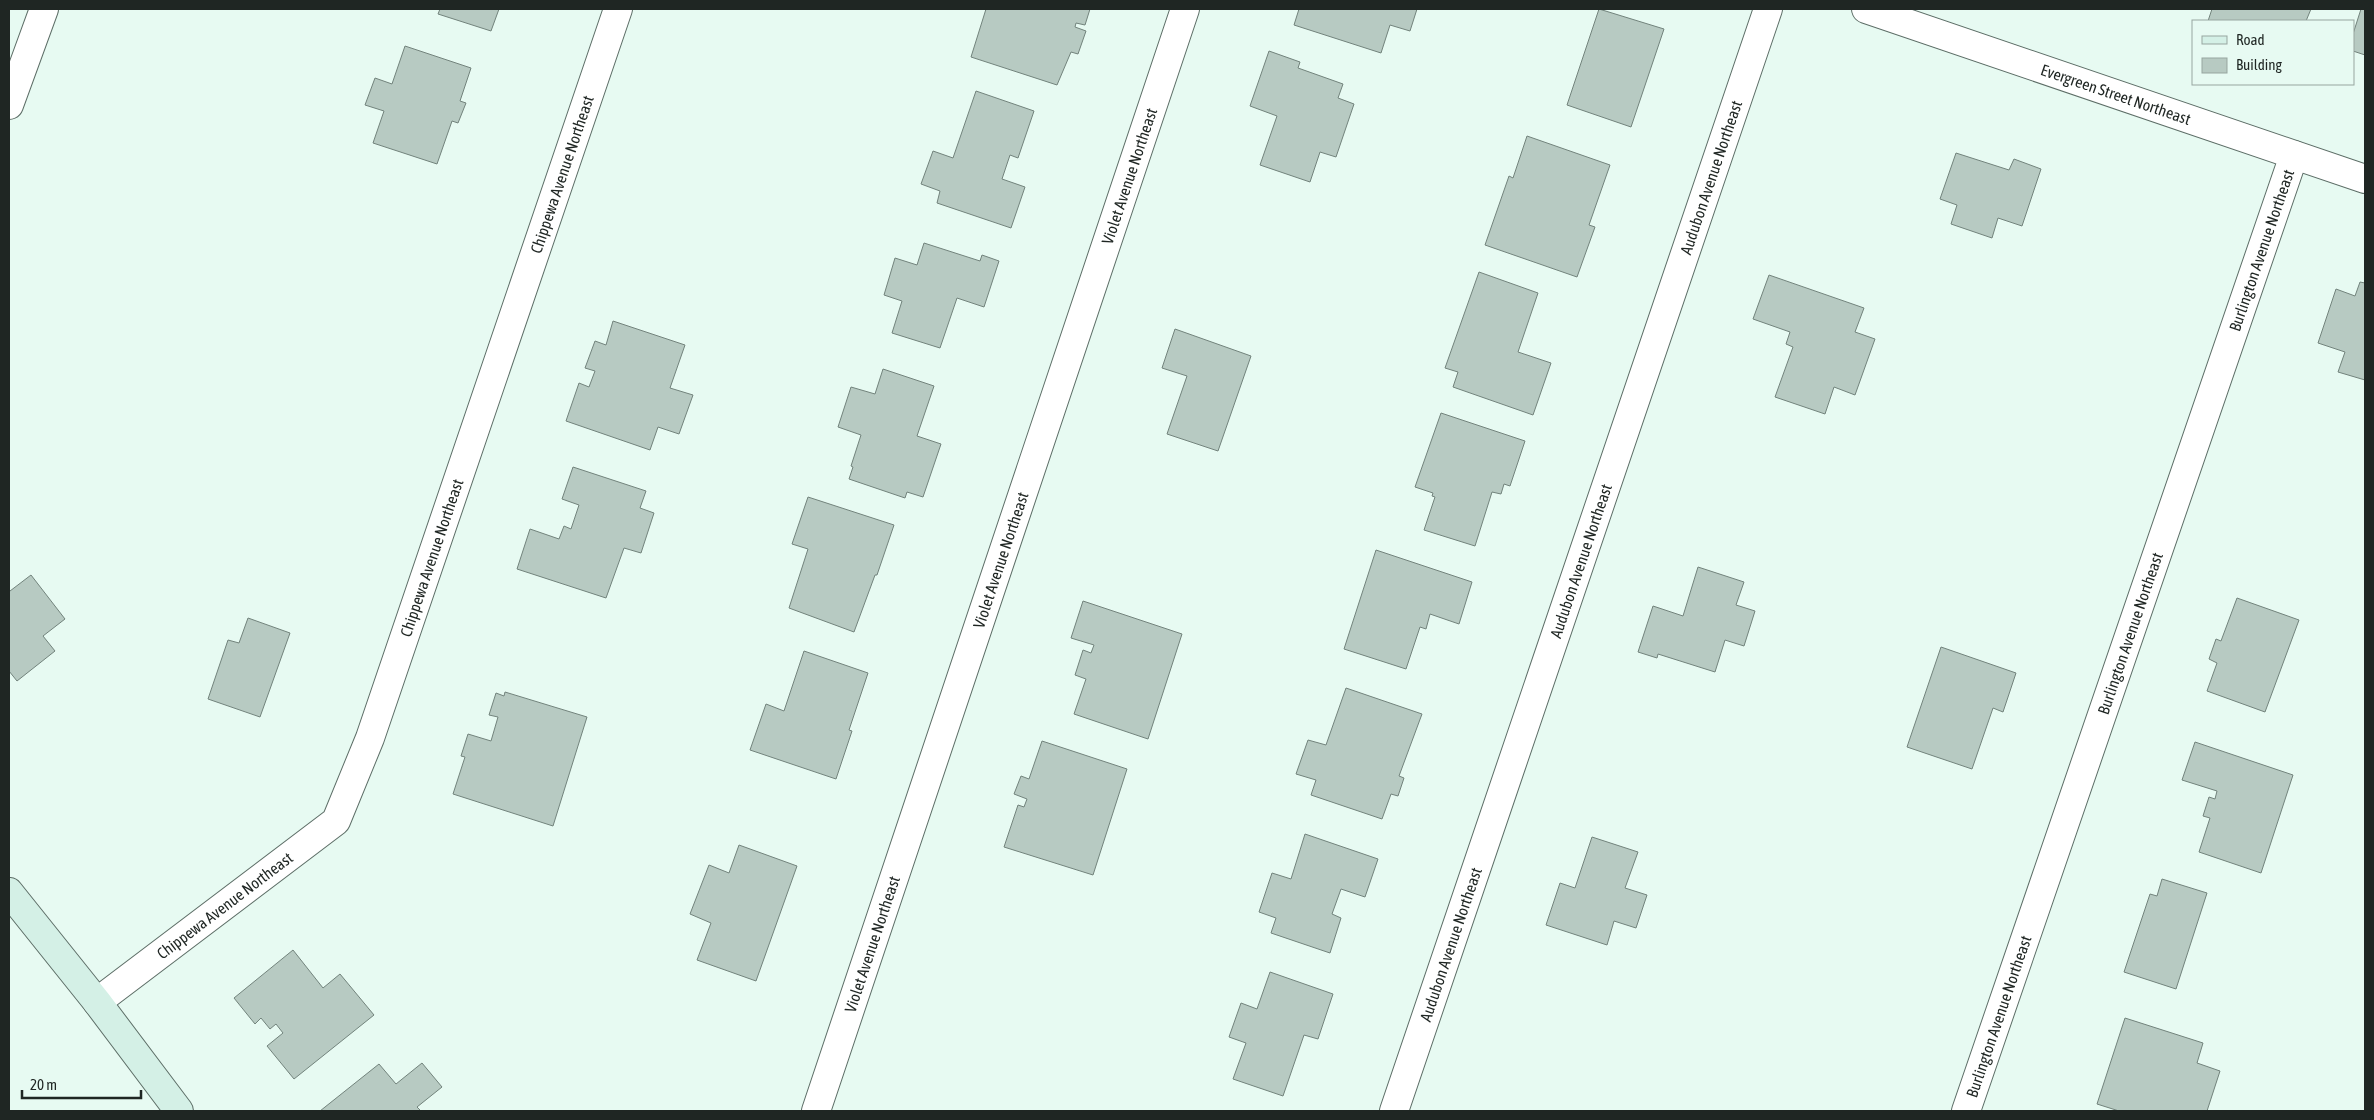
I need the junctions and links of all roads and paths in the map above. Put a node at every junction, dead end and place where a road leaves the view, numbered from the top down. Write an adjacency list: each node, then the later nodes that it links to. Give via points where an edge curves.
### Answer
1 (44, 9): 6 (street)
2 (618, 9): 10 (street, Chippewa Avenue Northeast, via 367,748 336,822)
3 (1185, 9): 12 (street, Violet Avenue Northeast)
4 (1768, 9): 13 (street, Audubon Avenue Northeast)
5 (1866, 9): 7 (street, Evergreen Street Northeast)
6 (9, 105)
7 (2294, 155): 8 (street, Evergreen Street Northeast); 14 (street, Burlington Avenue Northeast)
8 (2365, 179)
9 (9, 892): 10 (street)
10 (97, 1002): 11 (street)
11 (179, 1111)
12 (816, 1111)
13 (1394, 1111)
14 (1966, 1111)

